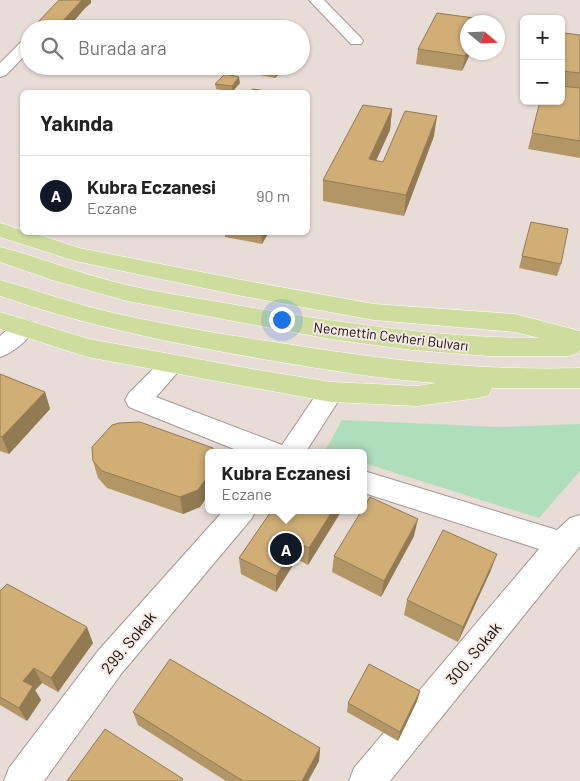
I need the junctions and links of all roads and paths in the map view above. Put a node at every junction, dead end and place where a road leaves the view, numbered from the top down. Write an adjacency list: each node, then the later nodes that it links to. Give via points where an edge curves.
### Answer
1 (316, 0): 2 (street)
2 (356, 41)
3 (20, 51): 4 (street)
4 (0, 72)
5 (0, 230): 9 (main road, via 75,254 242,288 374,312 515,323)
6 (0, 254): 10 (main road, Necmettin Cevheri Bulvarı, via 127,293 330,330 488,347)
7 (0, 288): 14 (main road, via 105,319 209,341 406,370)
8 (12, 324): 11 (street); 12 (main road, via 87,348)
9 (580, 340)
10 (580, 347)
11 (0, 349)
12 (173, 364): 15 (main road); 16 (street, via 138,400)
13 (580, 378): 14 (main road)
14 (534, 380): 15 (main road, via 417,396)
15 (331, 392): 17 (street)
16 (263, 449)
17 (294, 449)
18 (367, 483): 20 (street)
19 (239, 514): 21 (street, 299. Sokak, via 109,663)
20 (571, 536): 22 (street, 300. Sokak)
21 (22, 781)
22 (367, 781)

